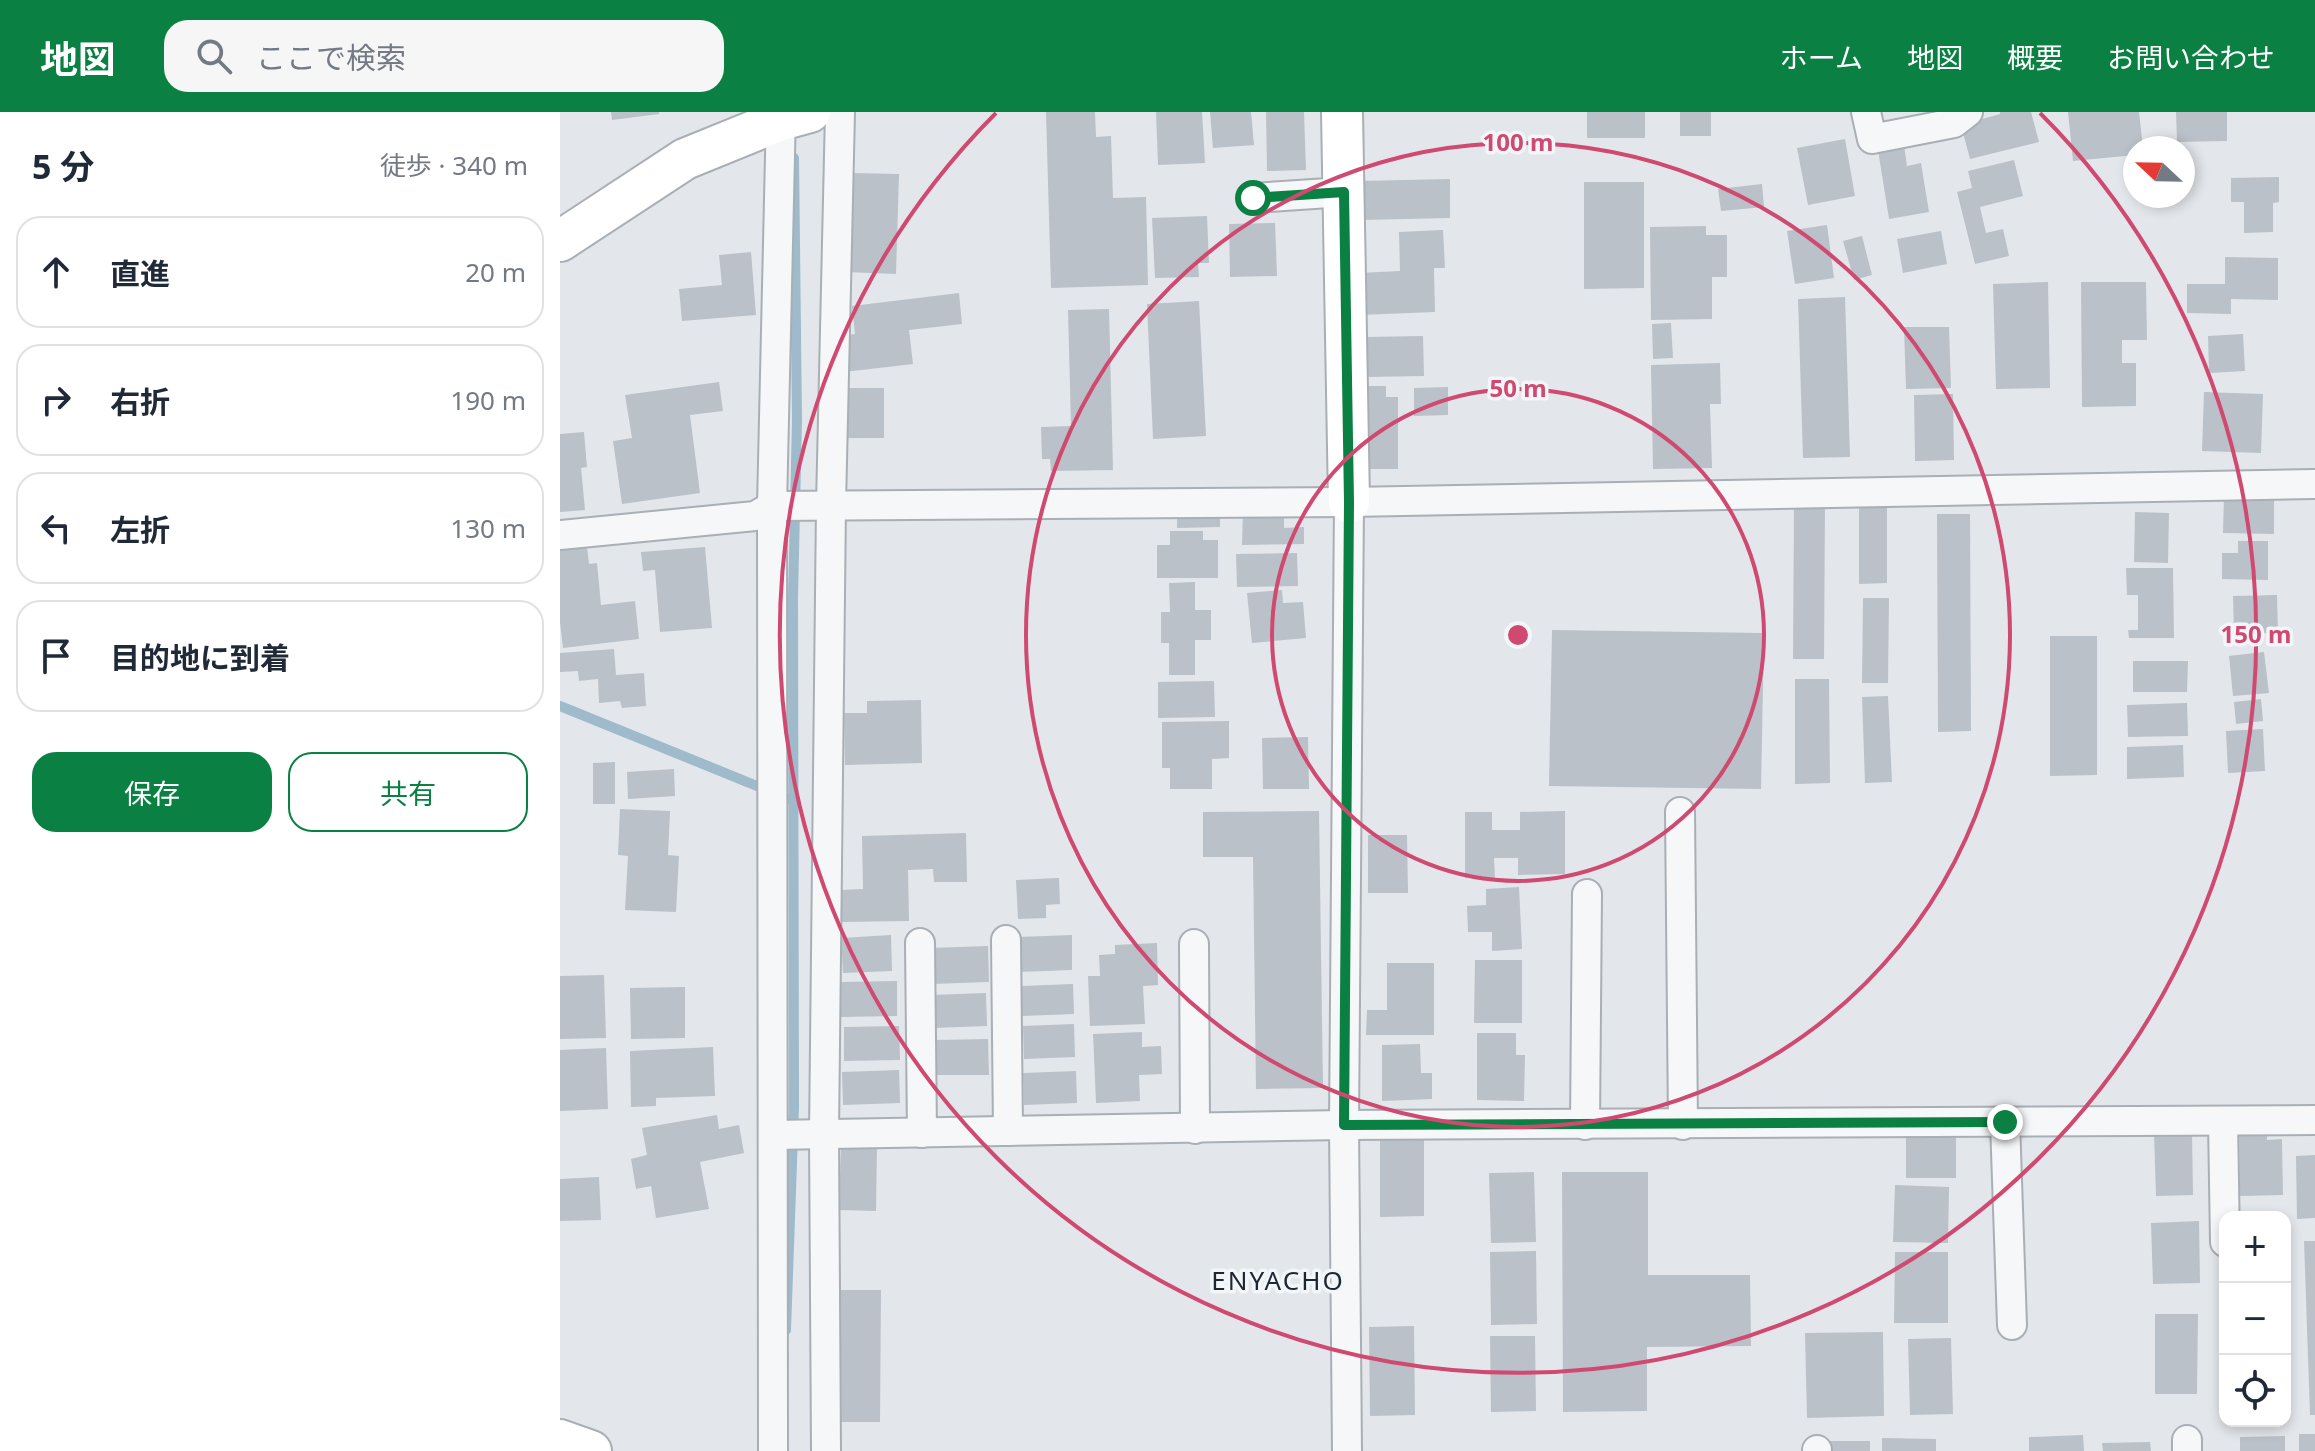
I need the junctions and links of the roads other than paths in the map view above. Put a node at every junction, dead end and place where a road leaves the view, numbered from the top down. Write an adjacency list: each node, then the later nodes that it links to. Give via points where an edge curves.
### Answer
1 (840, 112): 11 (street)
2 (1342, 112): 6 (street)
3 (1866, 112): 4 (street, via 1872,139 1954,123)
4 (1968, 112)
5 (791, 115): 8 (street, via 685,159); 12 (street)
6 (1344, 192): 7 (street); 10 (street)
7 (1253, 198)
8 (560, 241)
9 (2315, 484): 10 (street)
10 (1349, 502): 11 (street); 22 (street)
11 (831, 505): 12 (street); 28 (street)
12 (772, 506): 13 (street, via 755,516); 29 (street)
13 (560, 535)
14 (1680, 812): 24 (street)
15 (1587, 894): 23 (street)
16 (1006, 940): 26 (street)
17 (920, 943): 27 (street)
18 (1194, 944): 25 (street)
19 (2315, 1120): 20 (street)
20 (2223, 1121): 21 (street); 30 (street)
21 (2005, 1122): 24 (street); 31 (street)
22 (1344, 1125): 23 (street); 25 (street); 36 (street)
23 (1585, 1125): 24 (street)
24 (1683, 1125)
25 (1195, 1129): 26 (street)
26 (1008, 1131): 27 (street)
27 (922, 1133): 28 (street)
28 (824, 1134): 29 (street); 35 (street)
29 (773, 1135): 34 (street)
30 (2224, 1211)
31 (2012, 1325)
32 (560, 1440): 33 (street)
33 (591, 1451)
34 (773, 1451)
35 (826, 1451)
36 (1347, 1451)

